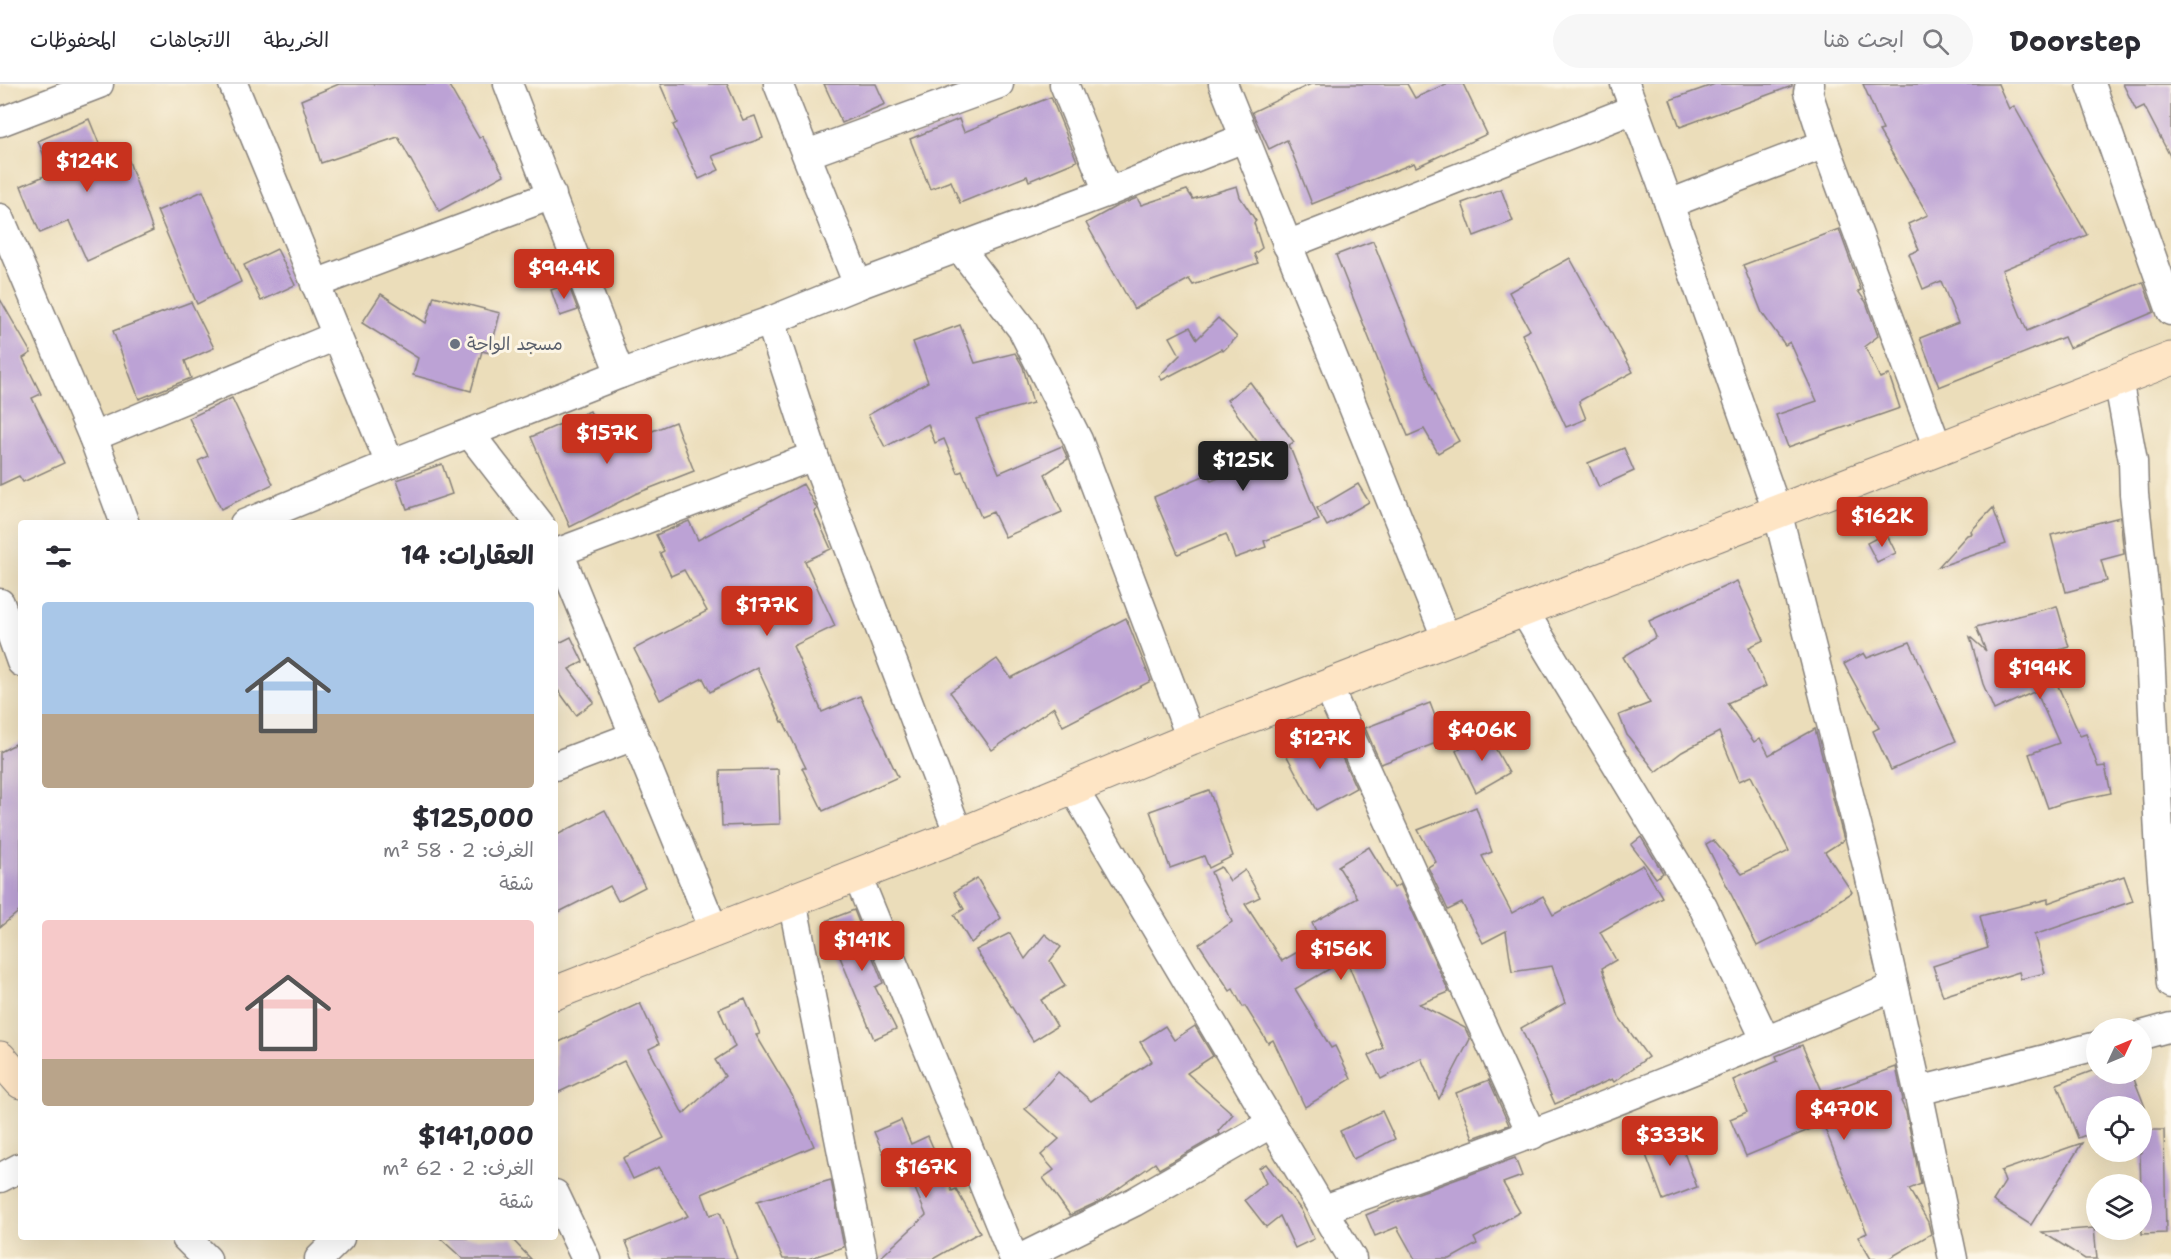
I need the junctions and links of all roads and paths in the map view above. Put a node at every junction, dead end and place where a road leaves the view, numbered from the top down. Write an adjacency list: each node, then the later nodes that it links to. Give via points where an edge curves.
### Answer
1 (99, 84): 11 (street)
2 (233, 84): 21 (street)
3 (508, 84): 16 (street)
4 (778, 84): 14 (street)
5 (999, 84): 14 (street)
6 (1064, 84): 15 (street)
7 (1223, 84): 12 (street)
8 (1810, 84): 13 (street, via 1808,92)
9 (2091, 84): 23 (street)
10 (1629, 97): 17 (street); 19 (street)
11 (0, 122)
12 (1244, 138): 15 (street); 19 (street)
13 (1825, 144): 17 (street); 31 (street)
14 (807, 154): 22 (street)
15 (1108, 192): 20 (street)
16 (552, 195): 21 (street); 27 (street)
17 (1669, 204): 34 (street)
18 (0, 218): 30 (street)
19 (1287, 245): 44 (street)
20 (959, 247): 22 (street); 48 (street, via 1022,329 1078,440)
21 (315, 284): 25 (street)
22 (858, 285): 24 (street)
23 (2171, 311)
24 (770, 321): 27 (street); 32 (street)
25 (336, 336): 30 (street); 33 (street)
26 (2171, 359): 28 (street)
27 (620, 374): 29 (street)
28 (2118, 380): 31 (street); 43 (street, via 2133,461 2134,494)
29 (470, 434): 33 (street); 38 (street)
30 (93, 437): 36 (street)
31 (1938, 449): 34 (street)
32 (814, 456): 39 (street); 51 (street)
33 (390, 464): 35 (street)
34 (1777, 511): 41 (street); 56 (street)
35 (290, 515): 37 (street)
36 (124, 520)
37 (264, 520)
38 (537, 520)
39 (558, 549)
40 (558, 551): 47 (street)
41 (1524, 611): 44 (street); 60 (street, via 1703,907)
42 (7, 613): 45 (street)
43 (2160, 627): 55 (street, via 2160,854)
44 (1447, 640): 46 (street)
45 (18, 652)
46 (1328, 687): 48 (street); 67 (street)
47 (634, 736): 49 (street); 54 (street)
48 (1191, 740): 50 (street)
49 (558, 765)
50 (1073, 788): 51 (street); 66 (street)
51 (959, 835): 52 (street)
52 (857, 875): 53 (street); 78 (street)
53 (792, 900): 54 (street); 77 (street)
54 (714, 930): 57 (street)
55 (2171, 984)
56 (1894, 987): 60 (street); 65 (street)
57 (558, 992)
58 (2171, 1027): 59 (street)
59 (2152, 1032)
60 (1766, 1041): 67 (street)
61 (2086, 1049): 65 (street)
62 (0, 1057): 63 (street); 64 (street)
63 (18, 1062)
64 (18, 1078)
65 (1918, 1091): 81 (street)
66 (1272, 1123): 71 (street); 79 (street, via 1134,1202)
67 (1532, 1135): 71 (street)
68 (18, 1169): 69 (street)
69 (0, 1178)
70 (558, 1200): 76 (street)
71 (1324, 1209): 80 (street)
72 (188, 1240): 74 (street)
73 (338, 1240): 75 (street)
74 (207, 1259)
75 (319, 1259)
76 (586, 1259)
77 (862, 1259)
78 (1014, 1259)
79 (1019, 1259)
80 (1352, 1259)
81 (1953, 1259)

